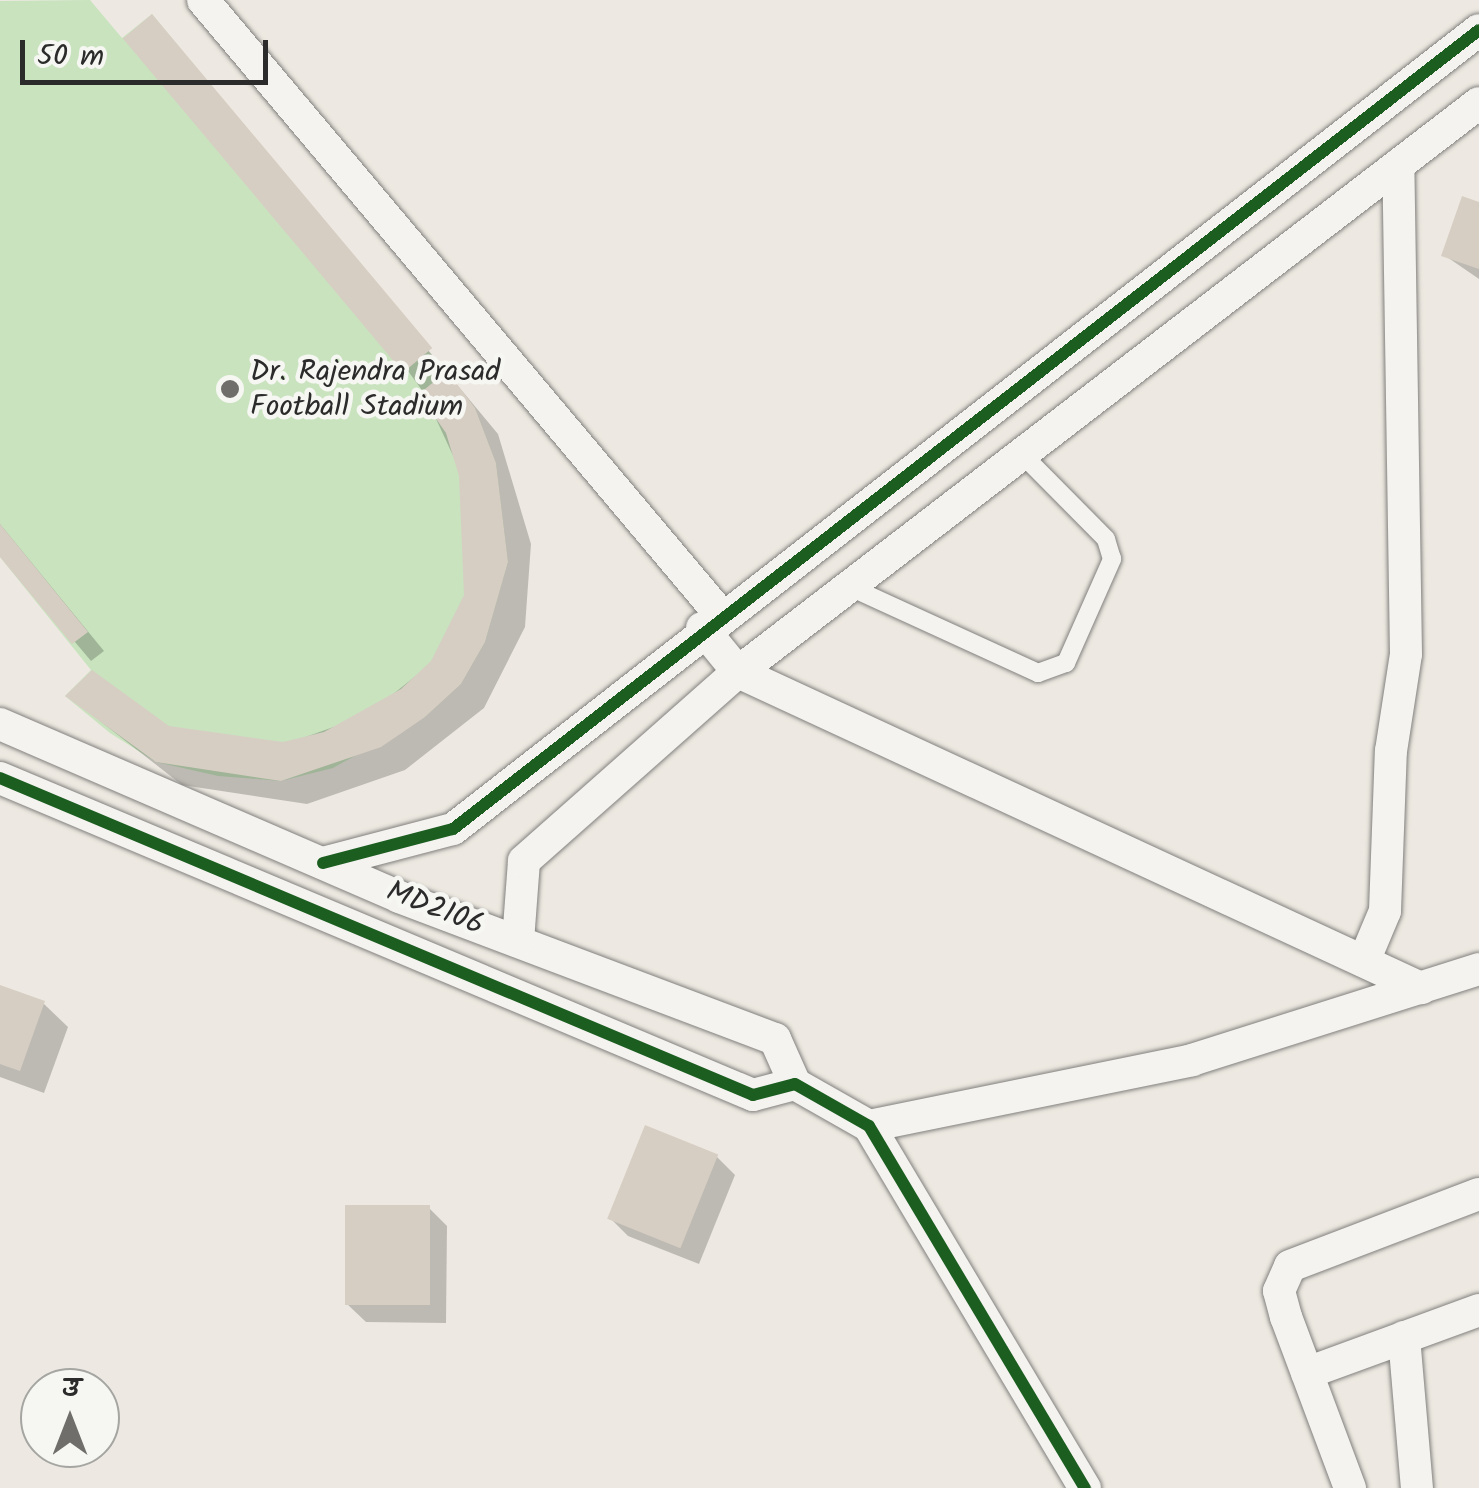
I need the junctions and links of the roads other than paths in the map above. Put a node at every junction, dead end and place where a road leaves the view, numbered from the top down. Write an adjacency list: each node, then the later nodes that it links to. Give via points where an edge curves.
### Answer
1 (203, 0): 8 (street)
2 (1479, 30): 6 (street)
3 (1479, 103): 4 (street)
4 (1398, 165): 5 (street); 15 (street, via 1406,654 1391,752 1385,911)
5 (1021, 453): 7 (street); 7 (lane, via 1106,539 1112,559 1066,662 1038,673)
6 (758, 586): 8 (street); 9 (street)
7 (847, 586): 9 (street)
8 (712, 621): 10 (street); 13 (street, via 453,830)
9 (794, 626): 10 (street)
10 (738, 672): 14 (street, via 524,861); 15 (street)
11 (0, 724): 13 (street, MD2106)
12 (0, 778): 18 (street, MD2106, via 753,1095)
13 (323, 863): 14 (street, MD2106)
14 (518, 941): 18 (street, MD2106, via 776,1039)
15 (1364, 961): 17 (street)
16 (1479, 970): 17 (street)
17 (1421, 988): 19 (street, via 1192,1060)
18 (795, 1084): 19 (street)
19 (869, 1126): 24 (street)
20 (1479, 1194): 23 (street, via 1290,1266 1279,1290)
21 (1479, 1310): 22 (street)
22 (1404, 1338): 23 (street); 26 (street)
23 (1307, 1374): 25 (street)
24 (1085, 1488)
25 (1350, 1488)
26 (1417, 1488)

